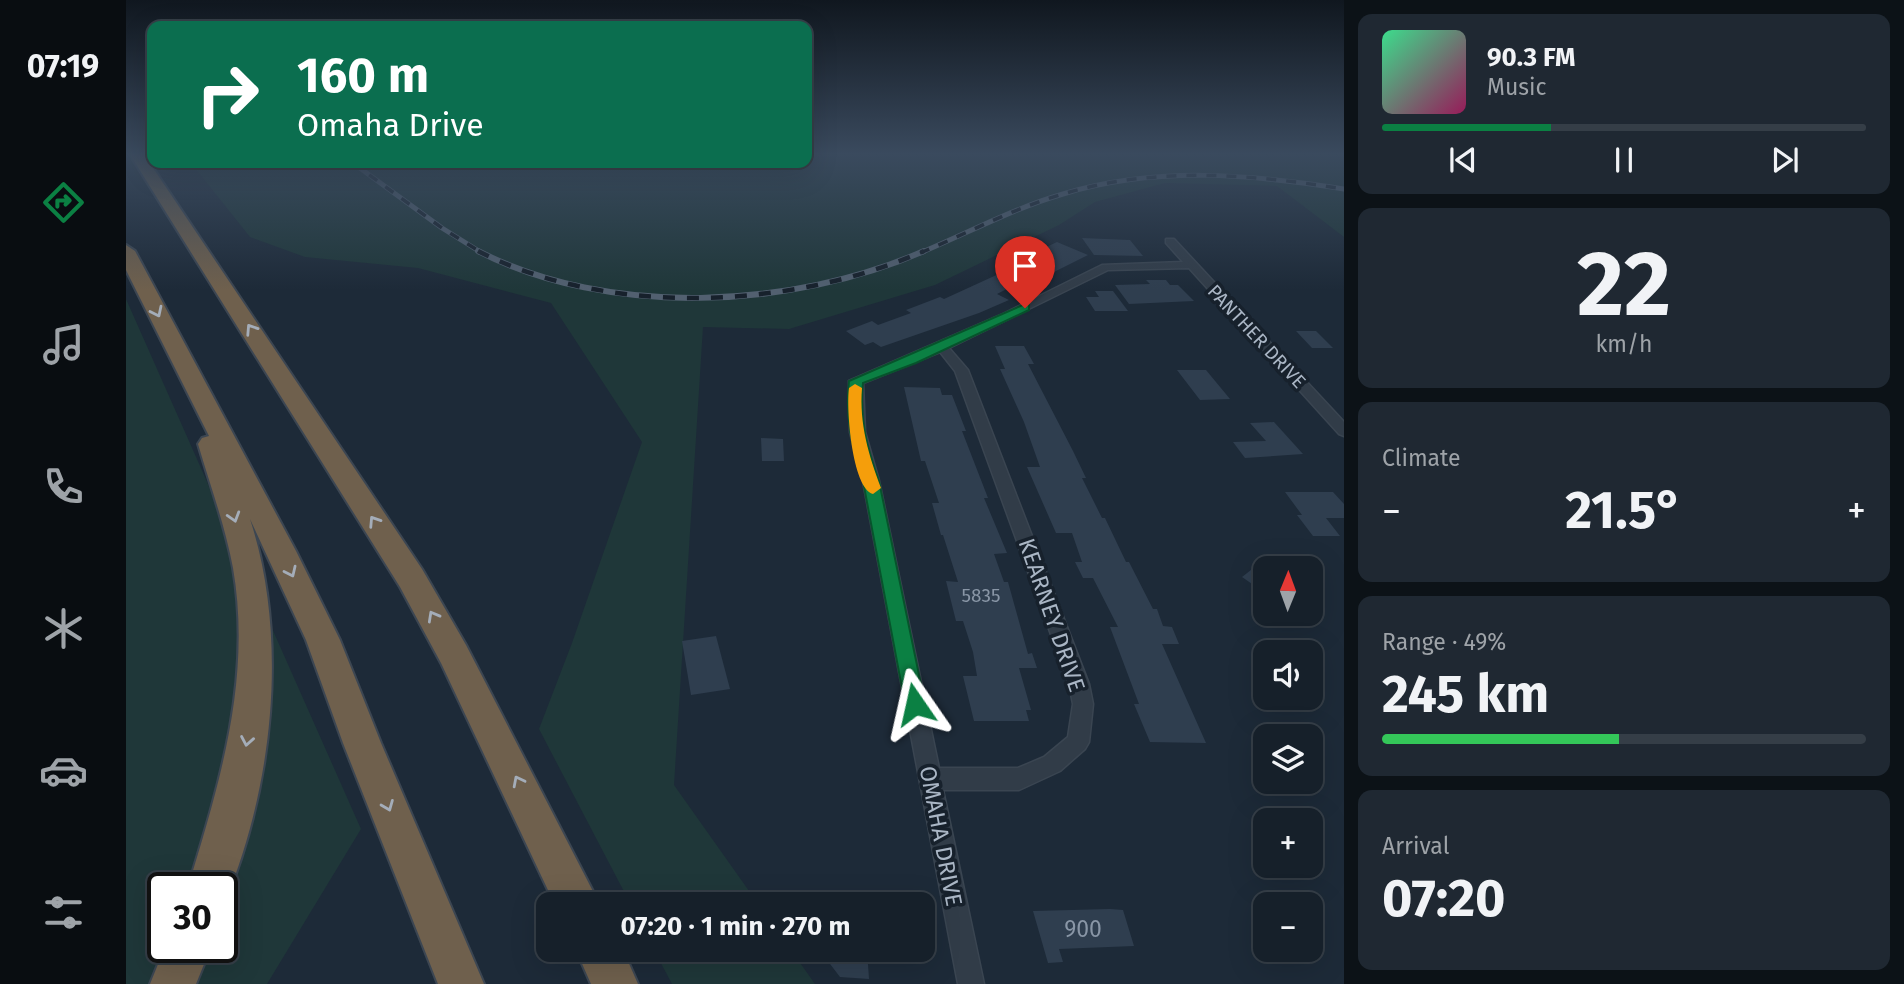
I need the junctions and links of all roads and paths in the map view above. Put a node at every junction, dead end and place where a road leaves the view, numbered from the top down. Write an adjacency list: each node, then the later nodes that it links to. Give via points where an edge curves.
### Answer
1 (166, 199): 10 (highway, one-way to 1, via 411,578)
2 (1170, 241): 4 (street, PANTHER DRIVE)
3 (126, 251): 6 (highway, one-way to 6)
4 (1190, 265): 5 (street, OMAHA DRIVE, via 1106,267); 7 (street, PANTHER DRIVE)
5 (942, 346): 8 (street, OMAHA DRIVE, via 856,381 854,403 859,447 871,481); 8 (street, KEARNEY DRIVE, via 961,370 1083,704 1078,742 1052,764 1019,779)
6 (191, 382): 9 (highway, one-way to 9, via 243,547 256,624 253,708 234,811); 14 (highway, one-way to 14, via 323,640)
7 (1344, 431)
8 (930, 779): 16 (street, OMAHA DRIVE)
9 (215, 872)
10 (572, 892)
11 (605, 962): 15 (highway)
12 (182, 963): 13 (highway)
13 (173, 984)
14 (461, 984)
15 (615, 984)
16 (971, 984)

